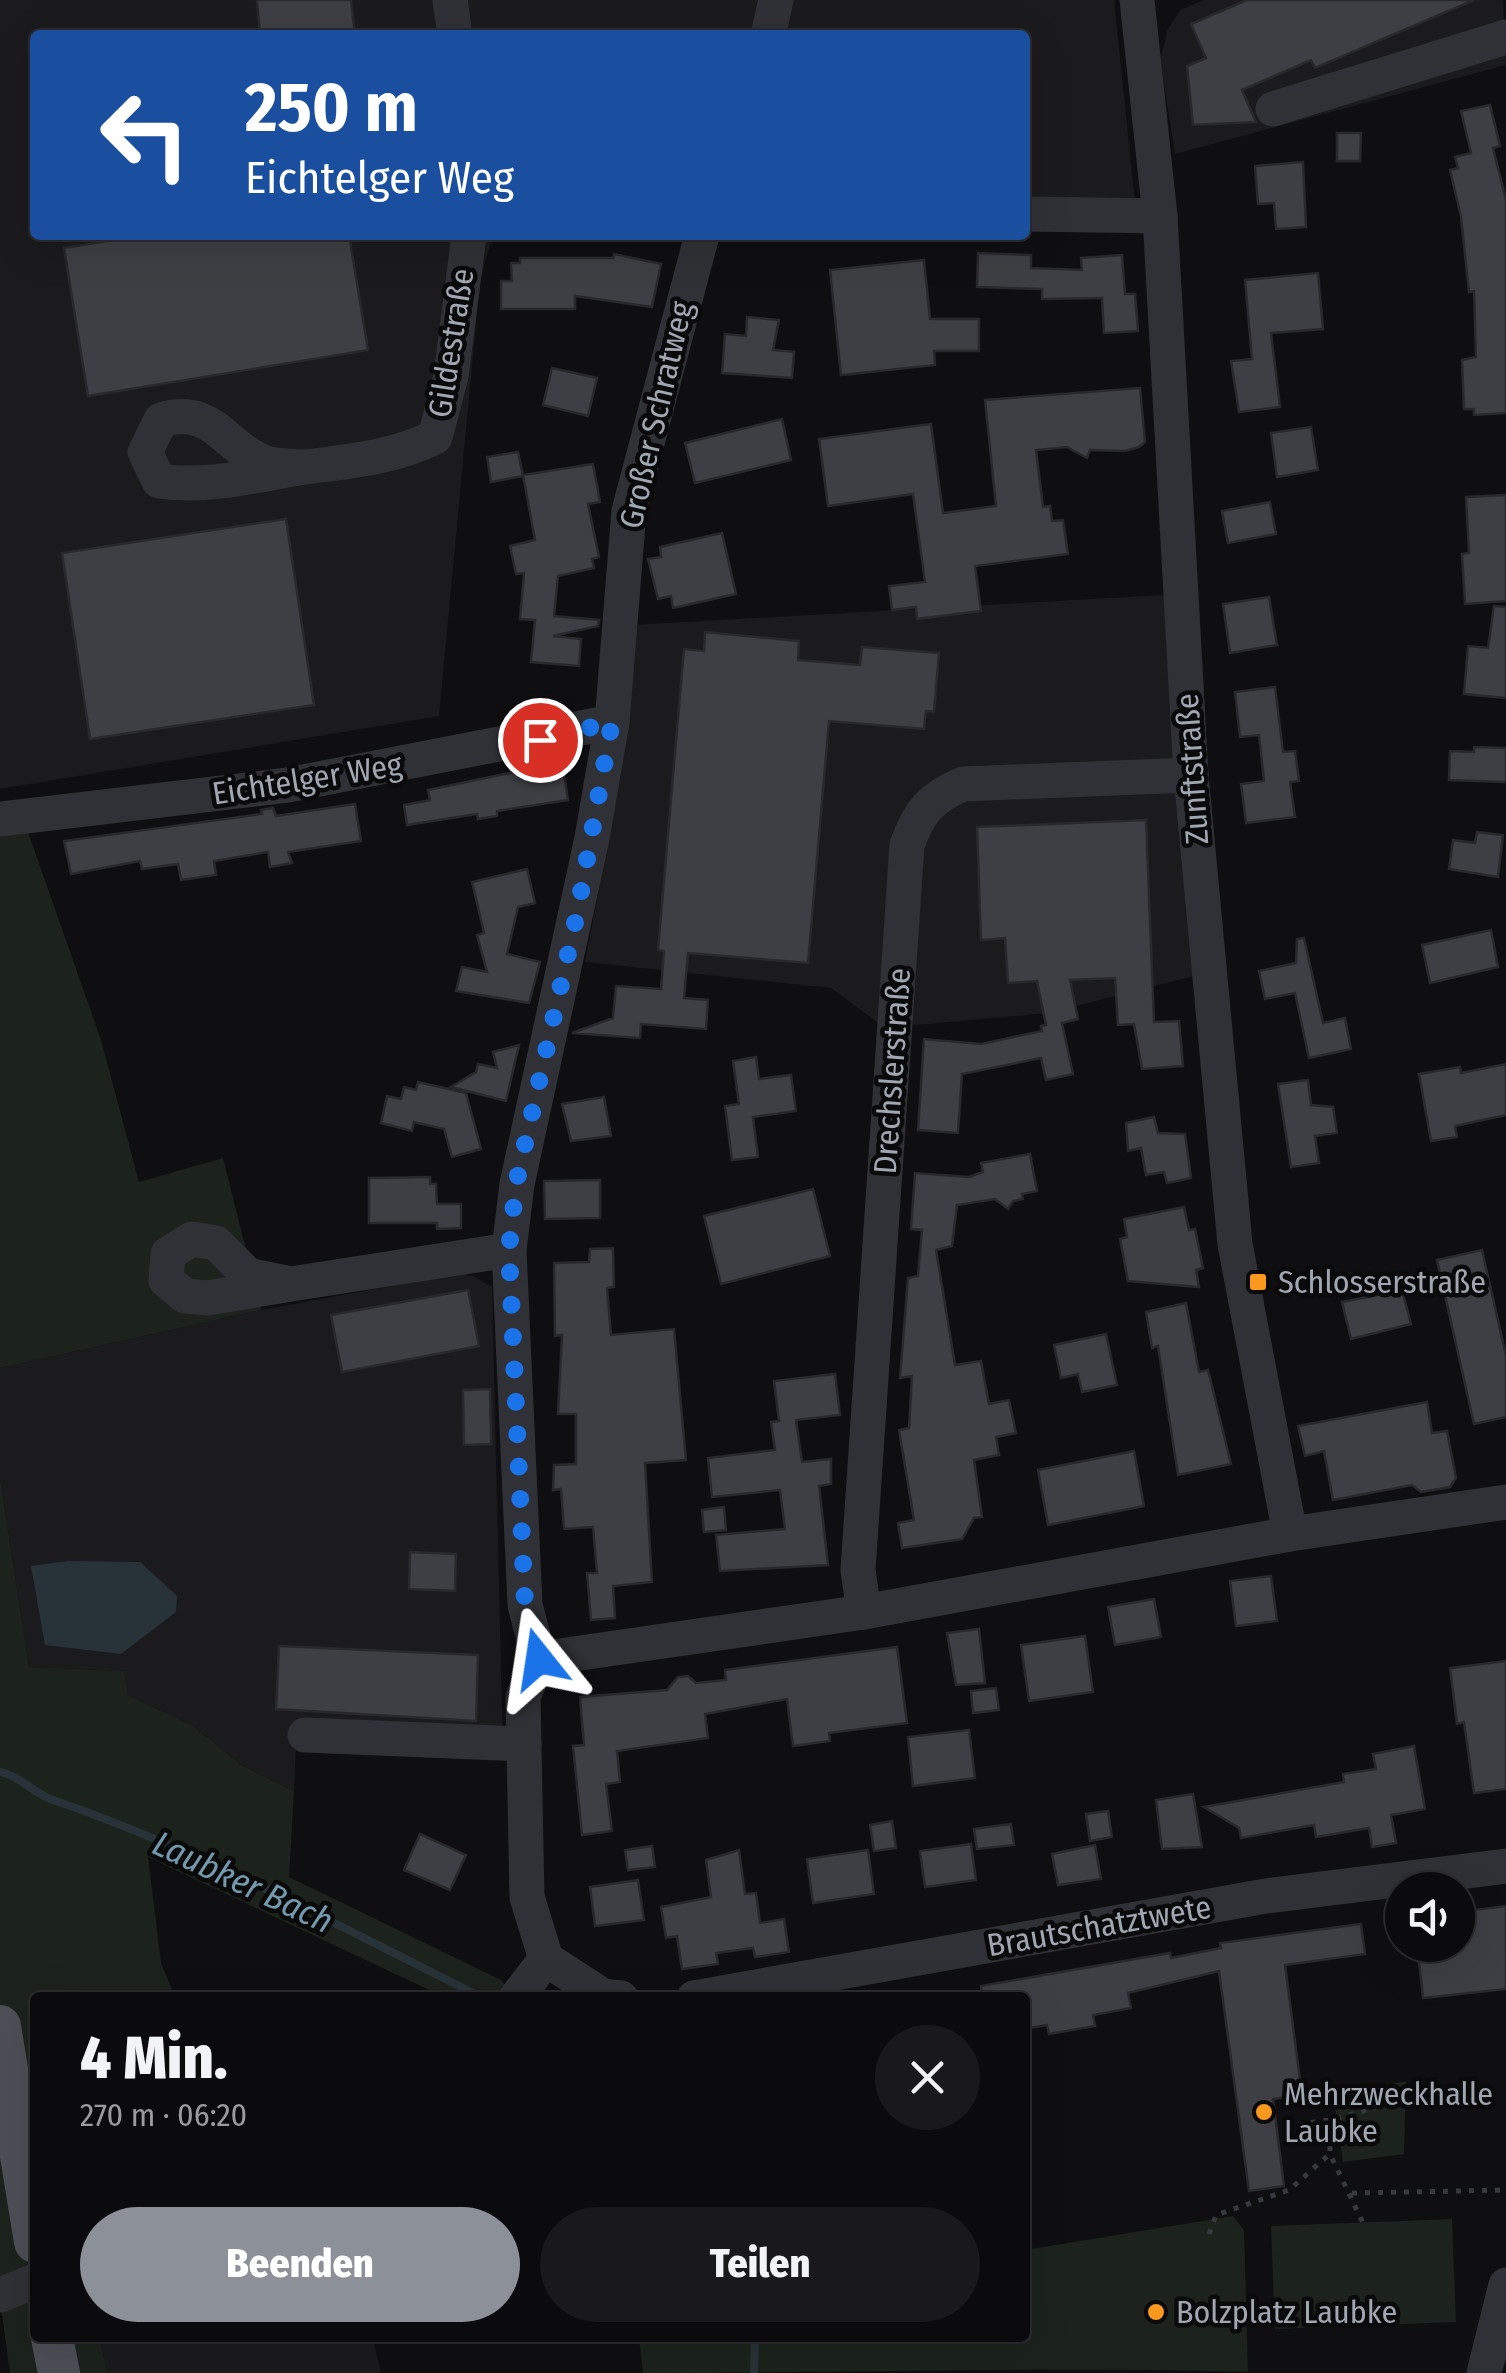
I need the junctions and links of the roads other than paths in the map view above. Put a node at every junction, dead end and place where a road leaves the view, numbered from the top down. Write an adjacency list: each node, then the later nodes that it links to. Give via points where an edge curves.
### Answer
1 (450, 0): 4 (street)
2 (776, 0): 5 (street)
3 (1145, 3): 9 (street, Zunftstraße)
4 (454, 30)
5 (769, 30)
6 (1506, 37): 7 (street)
7 (1273, 110)
8 (1030, 214): 9 (street)
9 (1160, 216): 14 (street, Zunftstraße)
10 (468, 240): 12 (street, Gildestraße, via 452,376 436,437 406,452)
11 (701, 240): 13 (street, Großer Schratweg, via 629,511)
12 (306, 467)
13 (612, 722): 15 (street, Eichtelger Weg, via 288,786); 16 (street, Großer Schratweg, via 516,1184)
14 (1191, 775): 19 (street, Zunftstraße, via 1235,1244); 20 (street, Drechslerstraße, via 963,784 934,796 917,817 908,845 860,1531)
15 (0, 820)
16 (509, 1250): 17 (street); 21 (street, Großer Schratweg, via 525,1605)
17 (291, 1284)
18 (1506, 1502): 19 (street)
19 (1290, 1534): 20 (street)
20 (864, 1612): 21 (street)
21 (539, 1659): 23 (street, via 523,1697)
22 (305, 1734): 23 (street)
23 (524, 1744): 25 (street, via 526,1896)
24 (1506, 1866): 28 (street, Brautschatztwete, via 1266,1896)
25 (546, 1959): 26 (street); 27 (street)
26 (520, 1992)
27 (597, 1992)
28 (728, 1992)
29 (0, 2026): 30 (main road)
30 (30, 2211)
31 (30, 2284): 33 (street)
32 (1506, 2285): 36 (street)
33 (0, 2295)
34 (53, 2342): 35 (main road)
35 (58, 2373)
36 (1484, 2373)

